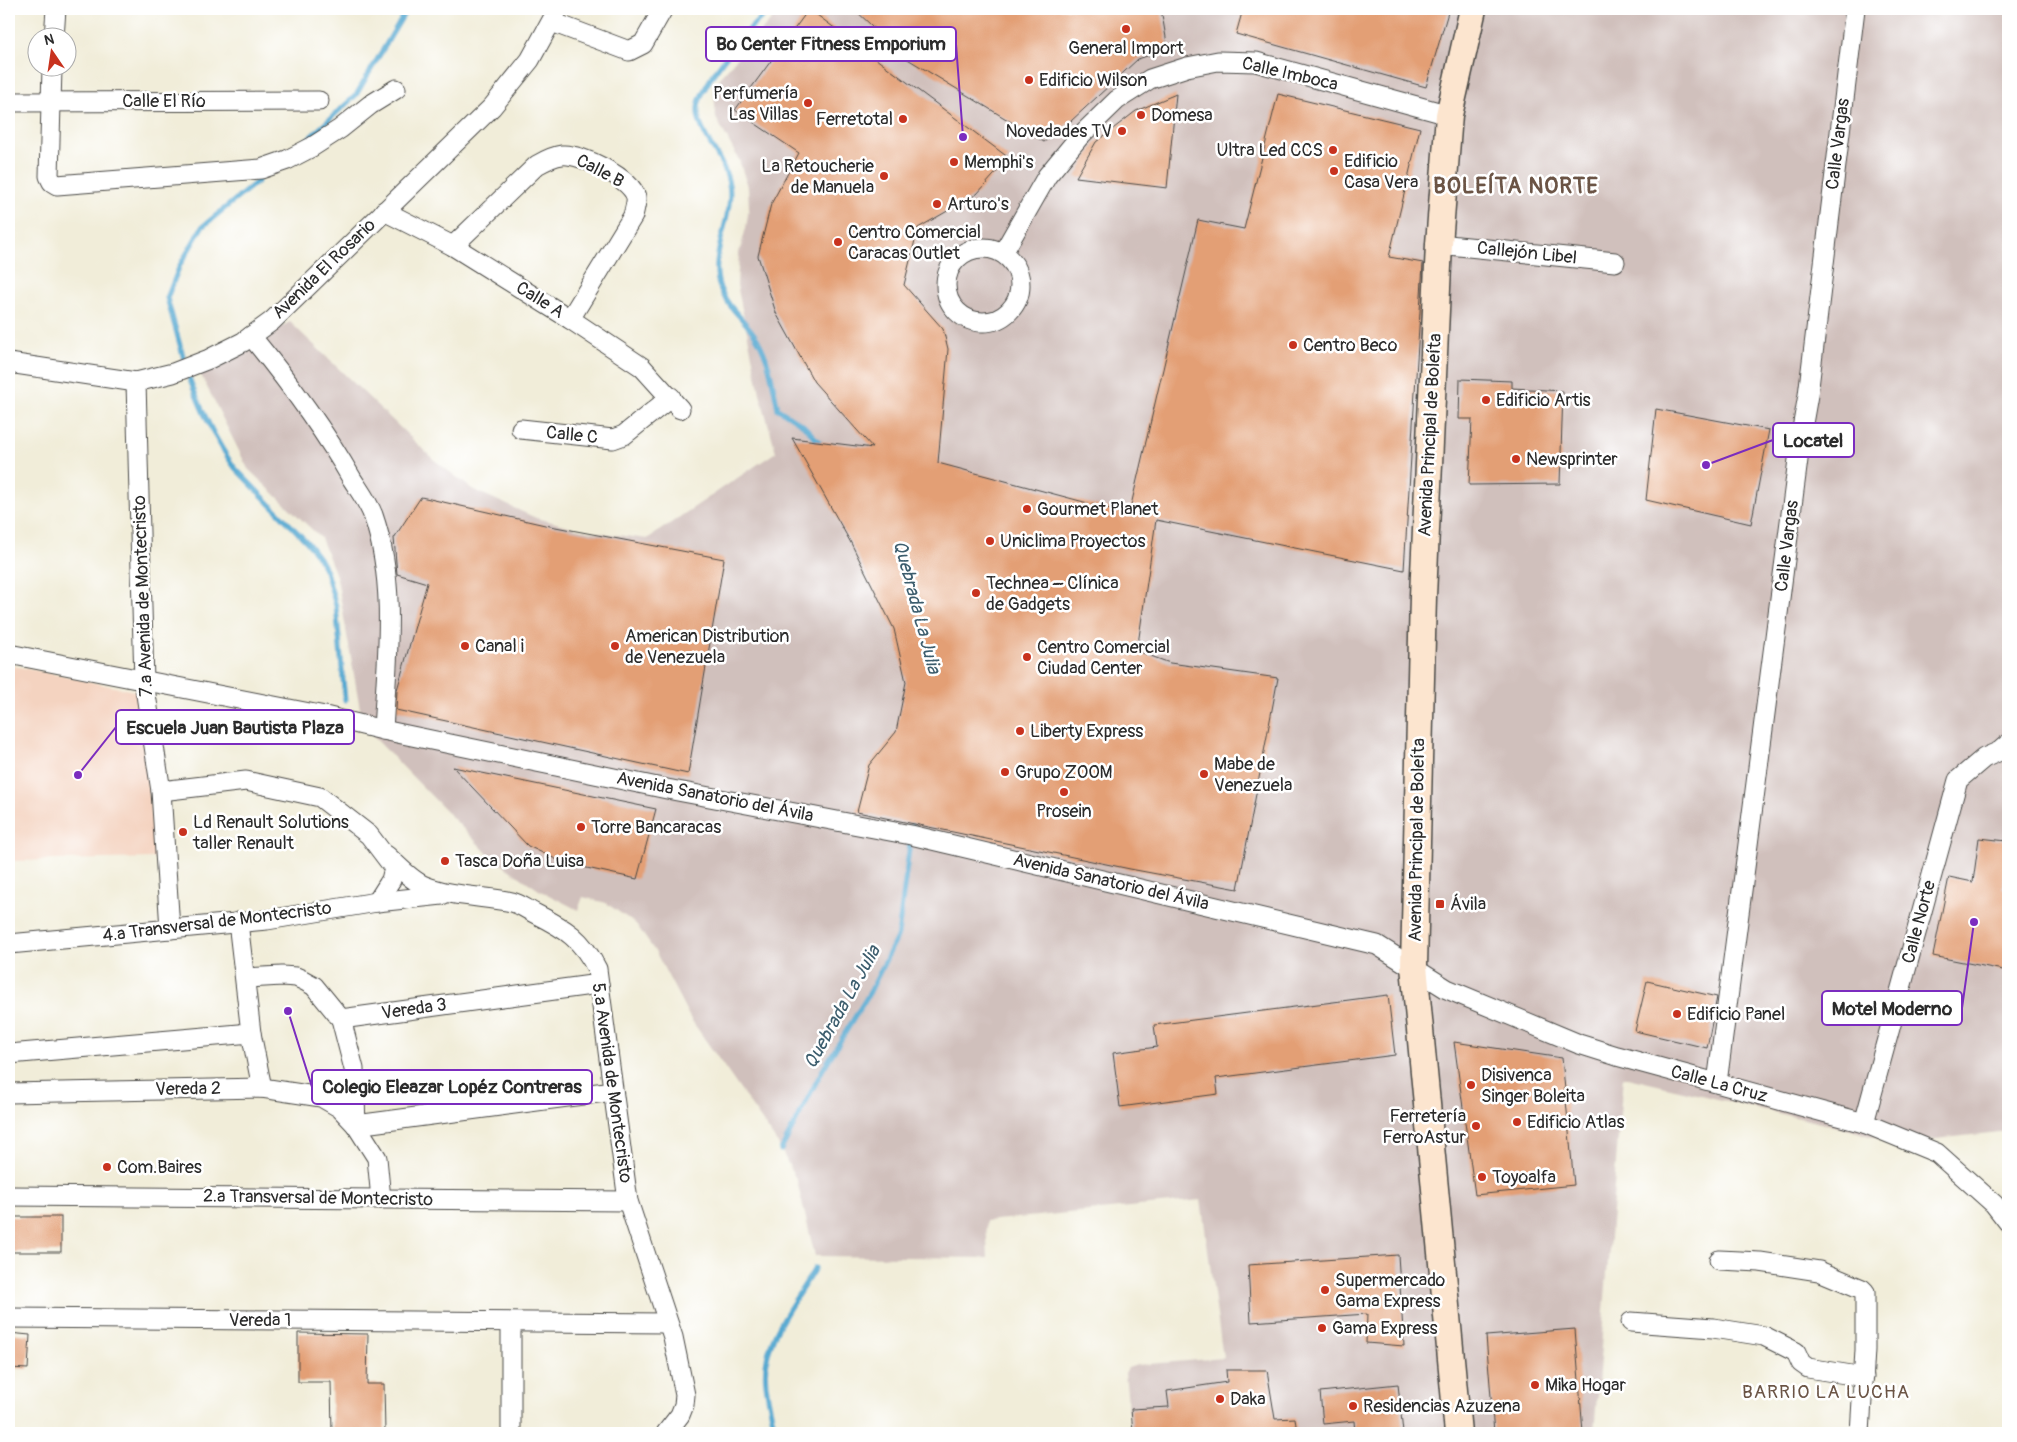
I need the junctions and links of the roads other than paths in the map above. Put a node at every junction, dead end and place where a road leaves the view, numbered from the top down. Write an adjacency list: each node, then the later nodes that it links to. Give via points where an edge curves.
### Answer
1 (56, 9): 6 (street)
2 (662, 9): 5 (street, via 643,44 630,51)
3 (1473, 9): 12 (street)
4 (1855, 9): 41 (street, Calle Vargas, via 1808,395)
5 (555, 15): 13 (street, Avenida El Rosario, via 530,60 492,107)
6 (55, 28)
7 (51, 78): 9 (street)
8 (396, 89): 9 (street, via 312,147 261,169 57,185 49,176)
9 (50, 101): 10 (street, Calle El Río); 11 (street, Calle El Río)
10 (319, 101)
11 (9, 102)
12 (1449, 116): 14 (street, Avenida Principal de Boleíta); 16 (street, Calle Imboca, via 1256,62 1218,61 1187,67 1150,79 1117,100 1080,136 1047,176)
13 (384, 211): 15 (street, Calle A); 19 (street, Avenida El Rosario, via 272,321)
14 (1439, 244): 17 (street, Callejón Libel); 35 (street, Avenida Principal de Boleíta, via 1422,596)
15 (453, 246): 18 (street, Calle A); 18 (street, Calle B, via 537,165 548,159 576,156 621,178 635,195 632,216)
16 (1003, 253): 16 (street, via 991,248 966,252 954,262 947,274 946,286 952,306 969,320 998,320 1017,302 1021,290 1020,277 1015,265)
17 (1616, 262)
18 (570, 319): 22 (street, Calle A, via 642,367)
19 (251, 336): 21 (street, Avenida El Rosario, via 173,373); 26 (street, via 292,387 346,468 372,514 382,551 389,604)
20 (9, 363): 21 (street, Avenida El Rosario)
21 (136, 382): 25 (street, 7.ª Avenida de Montecristo)
22 (676, 403): 23 (street, Calle C, via 624,435 613,438)
23 (521, 430)
24 (9, 654): 25 (street, Avenida Sanatorio del Ávila)
25 (144, 682): 26 (street, Avenida Sanatorio del Ávila); 28 (street, 7.ª Avenida de Montecristo)
26 (383, 730): 35 (street, Avenida Sanatorio del Ávila, via 666,789 921,837 1377,945)
27 (2008, 744): 45 (street, Calle Norte, via 1984,758 1958,780)
28 (161, 791): 29 (street, 5.ª Avenida de Montecristo, via 246,781 320,798 369,835); 33 (street, 7.ª Avenida de Montecristo)
29 (386, 855): 30 (street, 5.ª Avenida de Montecristo, via 423,885); 31 (street, 5.ª Avenida de Montecristo, via 394,868)
30 (454, 894): 31 (street, 4.ª Transversal de Montecristo); 37 (street, 5.ª Avenida de Montecristo, via 514,903 569,932 588,952 597,969)
31 (378, 902): 32 (street, 4.ª Transversal de Montecristo)
32 (238, 922): 33 (street, 4.ª Transversal de Montecristo); 36 (street)
33 (170, 929): 34 (street, 4.ª Transversal de Montecristo)
34 (9, 944)
35 (1414, 966): 41 (street, Calle La Cruz, via 1447,989 1579,1044); 59 (street, Avenida Principal de Boleíta)
36 (246, 978): 38 (street, via 296,977 314,986); 39 (street)
37 (599, 984): 38 (street, Vereda 3); 43 (street, 5.ª Avenida de Montecristo)
38 (341, 1019): 46 (street, via 354,1069)
39 (251, 1033): 40 (street); 42 (street)
40 (9, 1054)
41 (1717, 1083): 45 (street, Calle La Cruz)
42 (262, 1088): 44 (street, Vereda 2); 46 (street, Vereda 2, via 321,1097 340,1108)
43 (613, 1092): 46 (street); 49 (street, 5.ª Avenida de Montecristo)
44 (9, 1093)
45 (1864, 1123): 50 (street, Calle La Cruz, via 1937,1152)
46 (356, 1125): 48 (street, Vereda 2, via 377,1158)
47 (9, 1196): 48 (street, 2.ª Transversal de Montecristo)
48 (381, 1199): 49 (street, 2.ª Transversal de Montecristo)
49 (628, 1202): 55 (street, 5.ª Avenida de Montecristo)
50 (2008, 1222)
51 (1719, 1260): 56 (street, via 1819,1271 1862,1288 1866,1298)
52 (9, 1318): 53 (street, Vereda 1)
53 (511, 1322): 55 (street, Vereda 1); 57 (street)
54 (1631, 1322): 56 (street, via 1713,1328 1764,1336 1796,1352 1801,1363 1808,1368)
55 (668, 1323): 58 (street, 5.ª Avenida de Montecristo, via 685,1395 680,1415)
56 (1864, 1377): 60 (street)
57 (511, 1433)
58 (666, 1433)
59 (1458, 1433)
60 (1860, 1433)

